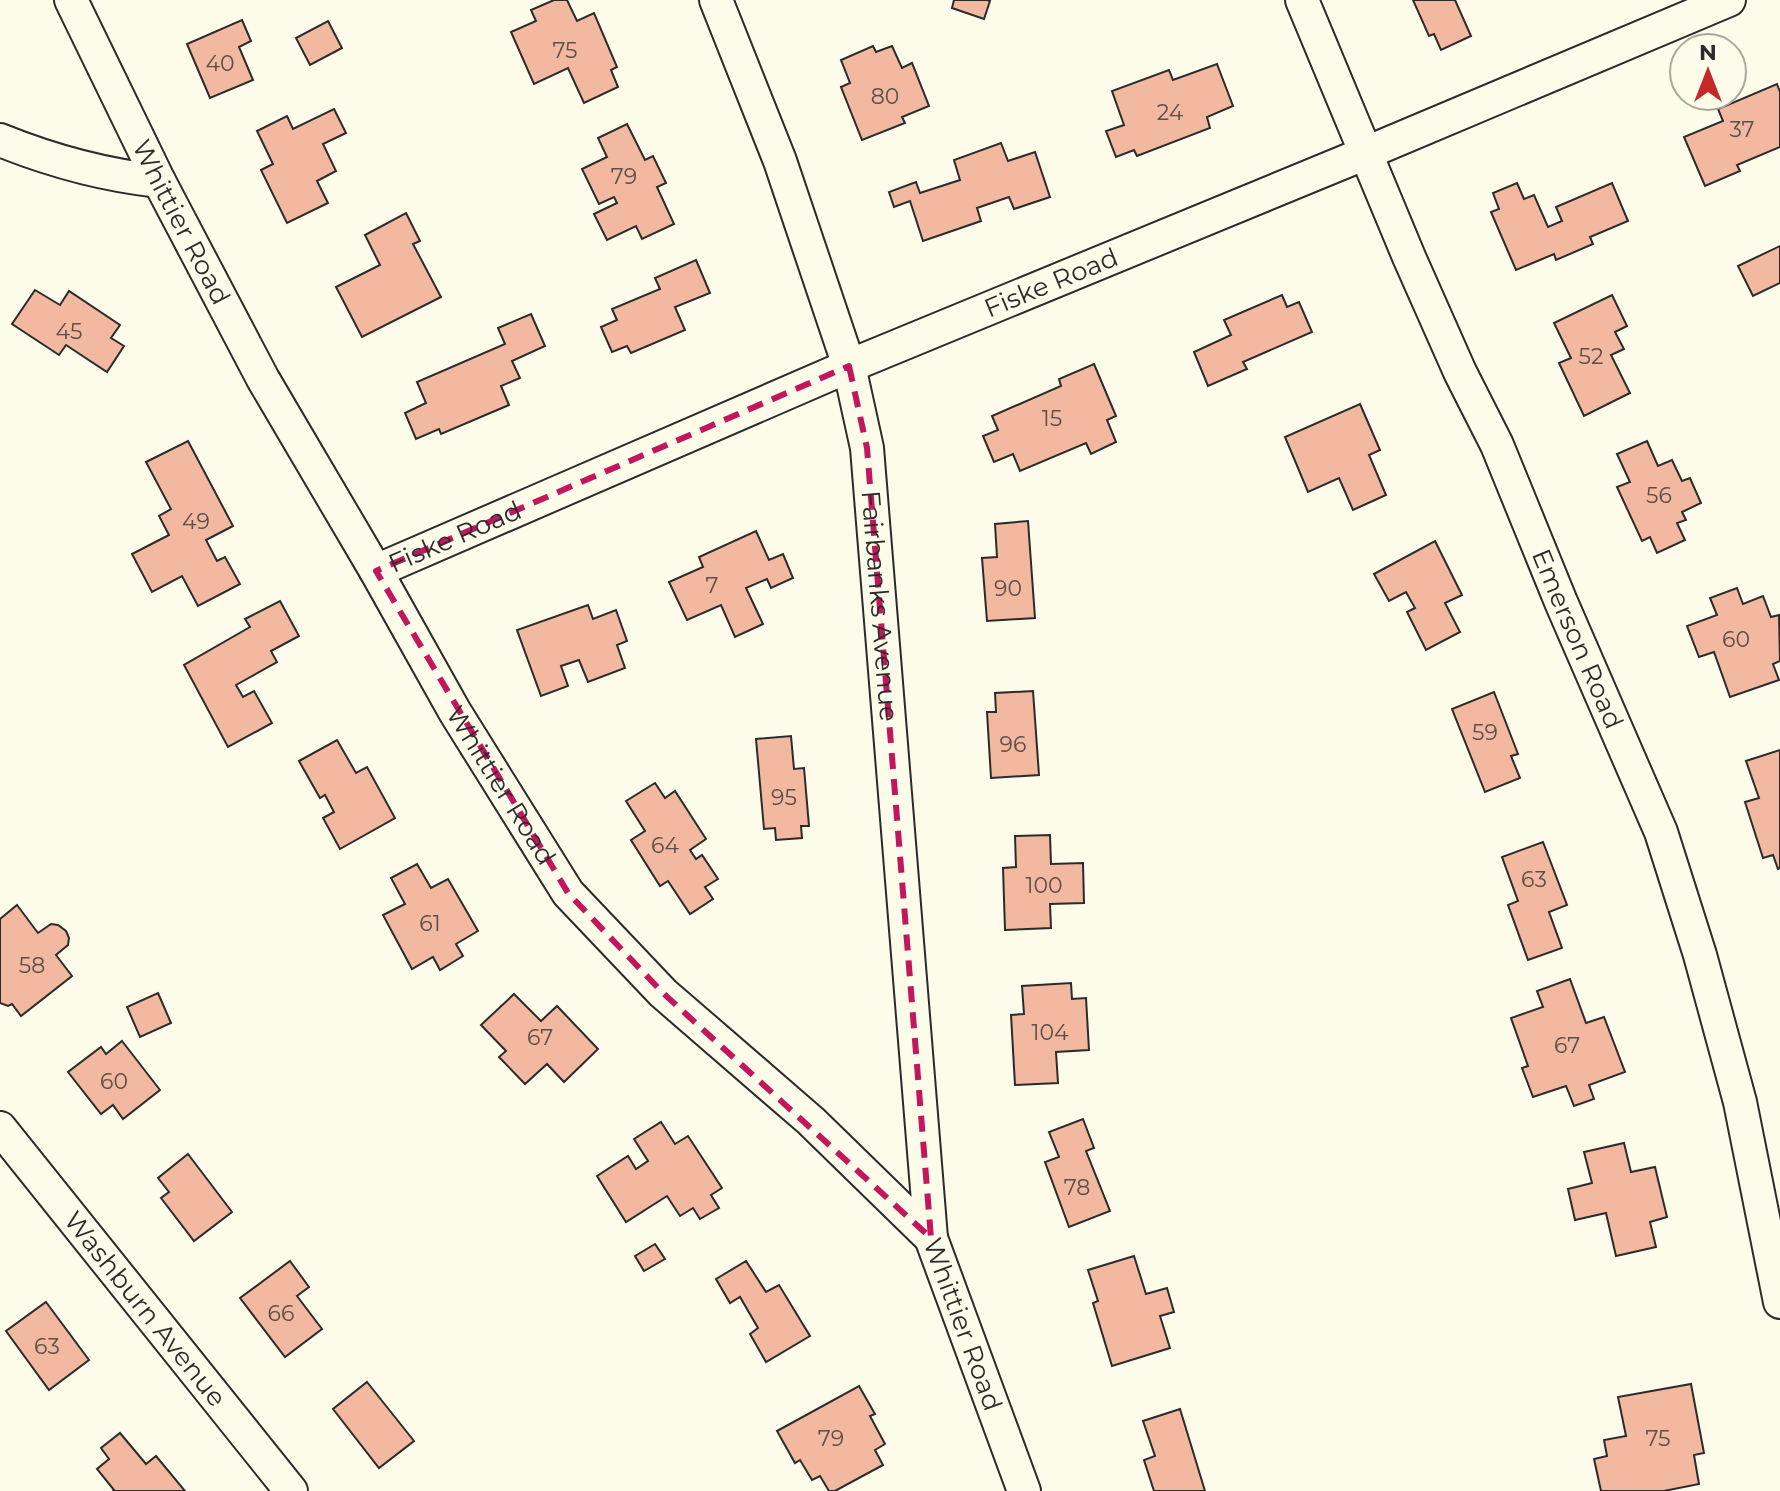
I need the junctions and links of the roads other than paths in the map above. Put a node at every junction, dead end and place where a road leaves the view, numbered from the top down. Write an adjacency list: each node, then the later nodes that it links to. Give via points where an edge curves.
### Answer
1 (71, 0): 7 (street, Whittier Road)
2 (716, 0): 8 (street, Fairbanks Avenue, via 780,161)
3 (1302, 0): 6 (street, Emerson Road)
4 (1729, 0): 6 (street, Fiske Road)
5 (0, 140): 7 (street, via 85,169)
6 (1366, 153): 8 (street, Fiske Road); 12 (street, Emerson Road, via 1661,832 1740,1102)
7 (159, 181): 9 (street, Whittier Road, via 263,379)
8 (849, 366): 9 (street, Fiske Road); 11 (street, Fairbanks Avenue, via 867,448)
9 (376, 571): 11 (street, Whittier Road, via 455,712 568,893 663,993 811,1121)
10 (0, 1128): 13 (street, Washburn Avenue)
11 (931, 1238): 14 (street, Whittier Road)
12 (1780, 1302)
13 (291, 1491)
14 (1024, 1491)

